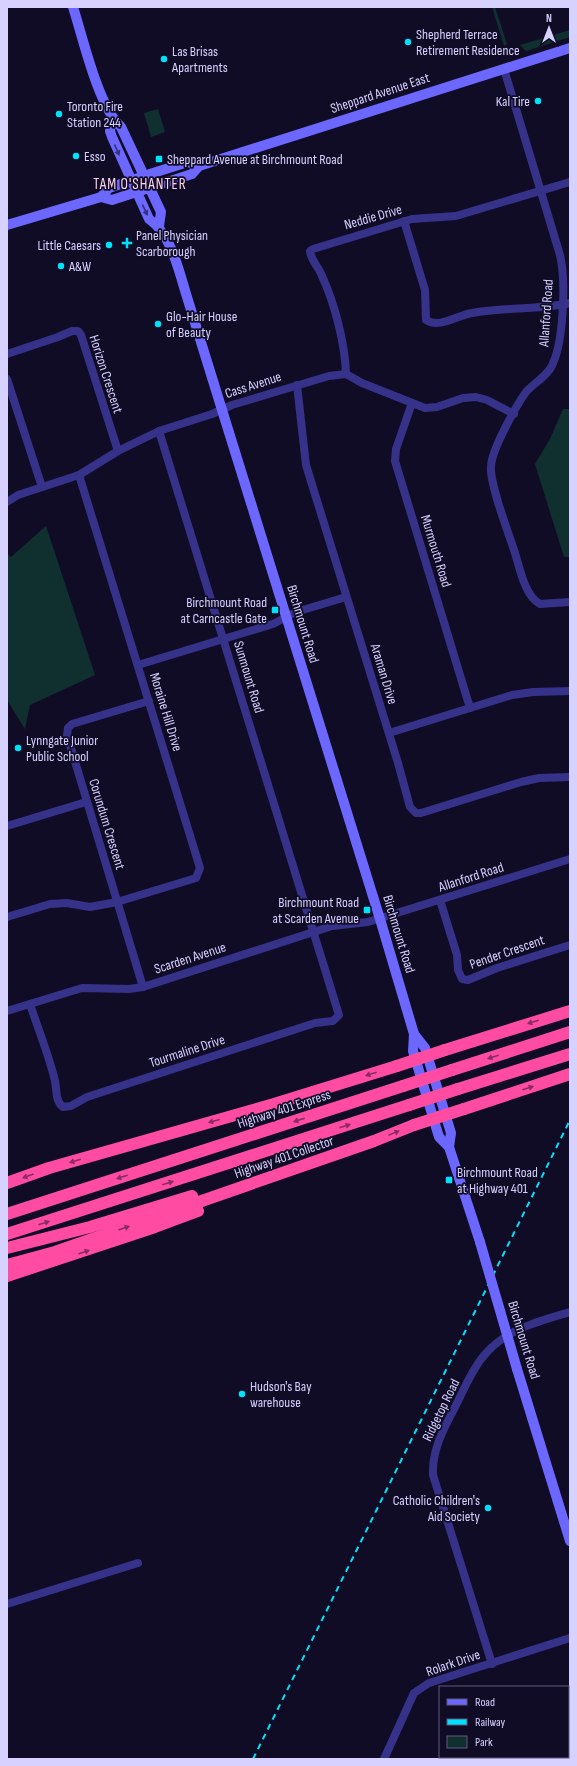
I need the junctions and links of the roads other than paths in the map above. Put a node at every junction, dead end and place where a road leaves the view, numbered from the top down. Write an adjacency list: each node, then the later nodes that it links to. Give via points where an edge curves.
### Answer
1 (73, 7): 4 (main road, Birchmount Road, via 100,93)
2 (570, 48): 3 (main road, Sheppard Avenue East)
3 (504, 69): 5 (main road, Sheppard Avenue East); 10 (street, Allanford Road)
4 (112, 119): 6 (main road, Birchmount Road, via 121,127); 7 (main road, Birchmount Road, one-way to 7, via 110,131)
5 (199, 166): 6 (main road, Sheppard Avenue East, via 188,162); 9 (main road, Sheppard Avenue East, via 192,174)
6 (143, 176): 7 (main road, Sheppard Avenue East); 9 (main road, Birchmount Road)
7 (131, 181): 11 (main road, Birchmount Road); 12 (main road, Sheppard Avenue East, via 109,188)
8 (570, 182): 10 (street, Neddie Drive)
9 (150, 188): 11 (main road, Sheppard Avenue East); 15 (main road, Birchmount Road, via 161,212)
10 (539, 190): 13 (street, Neddie Drive, via 456,216); 16 (street, Allanford Road, via 561,258)
11 (137, 192): 12 (main road, Sheppard Avenue East, via 112,200); 15 (main road, Birchmount Road, one-way to 15, via 149,218)
12 (101, 196): 14 (main road, Sheppard Avenue East)
13 (404, 221): 16 (street, via 425,290 425,314 428,322 439,323 471,313); 18 (street, Neddie Drive, via 310,251 311,258 323,276 338,325)
14 (7, 225)
15 (158, 226): 23 (main road, Birchmount Road, via 175,261)
16 (566, 304): 24 (street, Allanford Road, via 552,364 527,392)
17 (7, 354): 26 (street, Horizon Crescent, via 78,331)
18 (346, 374): 20 (street, Cass Avenue); 22 (street)
19 (7, 379): 21 (street)
20 (297, 385): 23 (street, Cass Avenue); 30 (street, Araman Drive, via 306,465)
21 (9, 390): 28 (street)
22 (412, 403): 24 (street, via 425,408 438,407 463,398 476,397); 37 (street, Murmouth Road, via 394,461)
23 (222, 409): 25 (street, Cass Avenue); 32 (main road, Birchmount Road)
24 (514, 414): 31 (street, Allanford Road, via 492,460 490,467 493,481 532,598 540,604)
25 (159, 431): 26 (street, Cass Avenue); 33 (street, Sunmount Road)
26 (118, 451): 27 (street, Cass Avenue)
27 (79, 475): 28 (street, Cass Avenue); 34 (street, Moraine Hill Drive)
28 (42, 487): 29 (street, Cass Avenue, via 18,495)
29 (7, 502)
30 (346, 597): 32 (street); 38 (street, Araman Drive)
31 (570, 602)
32 (286, 617): 33 (street, via 272,624); 46 (main road, Birchmount Road)
33 (223, 638): 34 (street); 47 (street, Sunmount Road)
34 (138, 664): 36 (street, Moraine Hill Drive)
35 (570, 691): 37 (street, via 527,693)
36 (149, 702): 40 (street, Corundum Crescent, via 72,724 68,728 67,735); 44 (street, Moraine Hill Drive, via 200,868 196,878)
37 (470, 708): 38 (street)
38 (389, 733): 39 (street, Araman Drive, via 410,807 416,813 521,782 539,778)
39 (570, 777)
40 (86, 802): 41 (street); 44 (street, Corundum Crescent)
41 (7, 826)
42 (570, 859): 43 (street, Allanford Road)
43 (440, 900): 46 (street, Allanford Road); 48 (street, Pender Crescent, via 462,979 468,980)
44 (117, 902): 45 (street, via 90,907 67,903 50,904); 49 (street, Corundum Crescent)
45 (7, 917)
46 (380, 919): 47 (street, Scarden Avenue, via 357,925 332,926); 64 (main road, Birchmount Road, bridge, via 414,1034 413,1051 439,1137 449,1147 480,1242)
47 (314, 932): 49 (street, Scarden Avenue); 50 (street, Tourmaline Drive, via 339,1011 336,1019 315,1023 87,1097 71,1106 63,1106 58,1101 55,1080)
48 (570, 945)
49 (143, 987): 50 (street, Scarden Avenue, via 82,988)
50 (30, 1004): 52 (street, Scarden Avenue)
51 (570, 1010): 57 (highway, one-way to 57, bridge, via 267,1106 49,1168)
52 (7, 1011)
53 (570, 1032): 58 (highway, Highway 401 Express, one-way to 58, bridge)
54 (570, 1054): 59 (highway, one-way to 54, bridge)
55 (570, 1074): 56 (highway, Highway 401 Collector, one-way to 55, bridge, via 414,1125)
56 (374, 1141): 60 (highway, via 90,1227); 61 (highway, Highway 401 Collector, one-way to 56, via 55,1252); 62 (highway, one-way to 56, via 155,1227)
57 (7, 1183)
58 (7, 1214)
59 (7, 1234)
60 (7, 1248)
61 (7, 1265)
62 (7, 1276)
63 (570, 1312): 68 (street, Ridgetop Road, via 516,1331 487,1351 440,1436 434,1454 433,1474)
64 (570, 1541)
65 (138, 1563): 66 (street)
66 (7, 1604)
67 (570, 1638): 68 (street, Rolark Drive)
68 (492, 1664): 69 (street, Rolark Drive, via 429,1683 414,1693)
69 (384, 1759)

